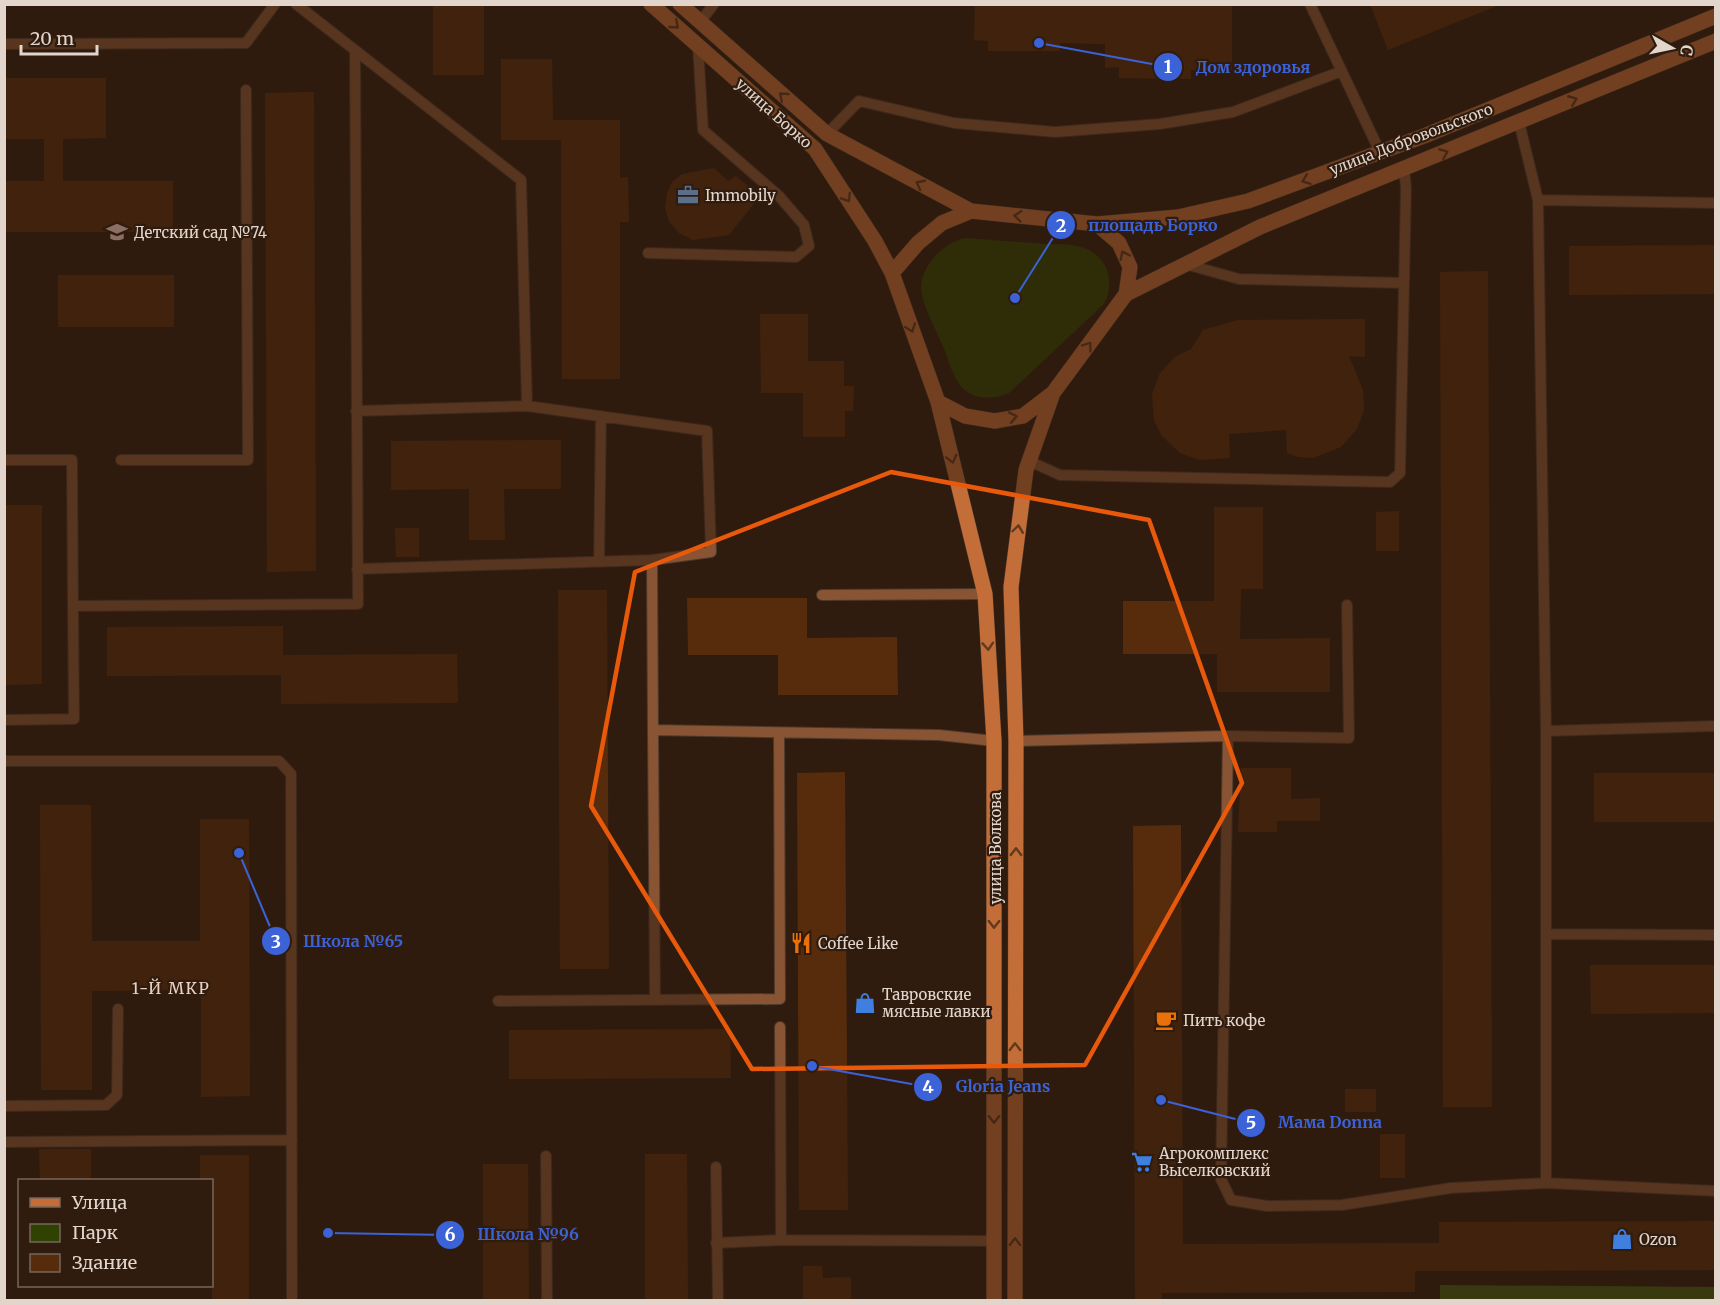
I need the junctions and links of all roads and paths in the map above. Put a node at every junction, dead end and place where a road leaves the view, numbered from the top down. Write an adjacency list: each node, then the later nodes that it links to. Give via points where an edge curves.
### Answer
1 (275, 4): 10 (lane, via 246,43)
2 (296, 4): 12 (lane)
3 (651, 4): 11 (main road, улица Борко, one-way to 11)
4 (680, 4): 8 (main road, улица Борко)
5 (714, 4): 8 (lane)
6 (1310, 4): 13 (lane)
7 (1716, 16): 17 (main road, улица Добровольского)
8 (700, 22): 16 (main road, улица Борко, one-way to 8)
9 (1716, 41): 15 (main road, улица Добровольского, one-way to 9)
10 (6, 44)
11 (698, 46): 23 (lane, via 703,130 778,196 804,225 809,246 796,257); 25 (main road, улица Борко, one-way to 25, via 815,149)
12 (356, 51): 30 (lane, via 521,180); 31 (lane)
13 (1342, 71): 16 (lane, via 1233,112 1160,124 1055,132 954,123 859,101); 17 (lane)
14 (246, 90): 34 (lane, via 248,460)
15 (1519, 122): 18 (main road, улица Добровольского, one-way to 15); 19 (lane)
16 (827, 134): 21 (main road, улица Борко, one-way to 16)
17 (1380, 152): 22 (main road, улица Добровольского, one-way to 22, via 1248,201 1178,217)
18 (1404, 168): 24 (main road, улица Добровольского, via 1260,226); 26 (lane)
19 (1538, 200): 20 (lane); 46 (lane)
20 (1716, 203)
21 (971, 211): 22 (main road, улица Добровольского, one-way to 21); 25 (main road, via 942,223)
22 (1097, 224): 27 (main road, one-way to 22, via 1130,267 1119,243)
23 (648, 253)
24 (1185, 264): 26 (lane, via 1239,279); 27 (main road, улица Добровольского)
25 (892, 273): 29 (main road, улица Борко, one-way to 29)
26 (1404, 283): 35 (lane, via 1400,473 1390,482 1060,475)
27 (1126, 294): 28 (main road, one-way to 27)
28 (1053, 393): 29 (main road, one-way to 28, via 965,416 995,421 1023,416); 35 (main road, улица Волкова)
29 (938, 402): 39 (main road, улица Волкова, one-way to 39)
30 (527, 406): 31 (lane); 32 (lane)
31 (356, 411): 38 (lane)
32 (601, 416): 36 (lane, via 707,430 711,552); 37 (lane)
33 (4, 460): 41 (lane, via 72,460)
34 (121, 460)
35 (1029, 461): 50 (main road, улица Волкова, one-way to 35, via 1011,587)
36 (652, 560): 37 (lane); 45 (lane)
37 (599, 562): 38 (lane)
38 (357, 569): 41 (lane, via 358,604)
39 (985, 594): 40 (lane); 49 (main road, улица Волкова, one-way to 49)
40 (822, 595)
41 (74, 606): 43 (lane, via 74,718)
42 (1347, 606): 48 (lane, via 1349,738)
43 (4, 720)
44 (1716, 726): 46 (lane)
45 (653, 730): 47 (lane); 54 (lane)
46 (1546, 730): 52 (lane)
47 (779, 734): 49 (lane, via 939,735); 54 (lane, via 780,999)
48 (1228, 736): 50 (lane); 63 (lane, via 1221,1179 1231,1200 1267,1206 1342,1205 1451,1188)
49 (994, 741): 66 (main road, улица Волкова, one-way to 66)
50 (1016, 741): 72 (main road, улица Волкова, one-way to 50)
51 (4, 761): 59 (lane, via 279,761 291,774)
52 (1546, 934): 53 (lane); 63 (lane)
53 (1716, 935)
54 (655, 999): 55 (lane)
55 (498, 1001)
56 (118, 1009): 58 (lane, via 117,1095 112,1100 106,1105)
57 (780, 1027): 65 (lane)
58 (4, 1106)
59 (292, 1140): 60 (lane); 69 (lane)
60 (4, 1142)
61 (546, 1156): 70 (lane)
62 (716, 1167): 67 (lane)
63 (1546, 1183): 64 (lane)
64 (1716, 1191)
65 (781, 1240): 66 (lane); 67 (lane)
66 (994, 1241): 71 (main road, улица Волкова)
67 (716, 1243): 68 (lane)
68 (718, 1299)
69 (292, 1300)
70 (547, 1300)
71 (994, 1300)
72 (1015, 1300)

